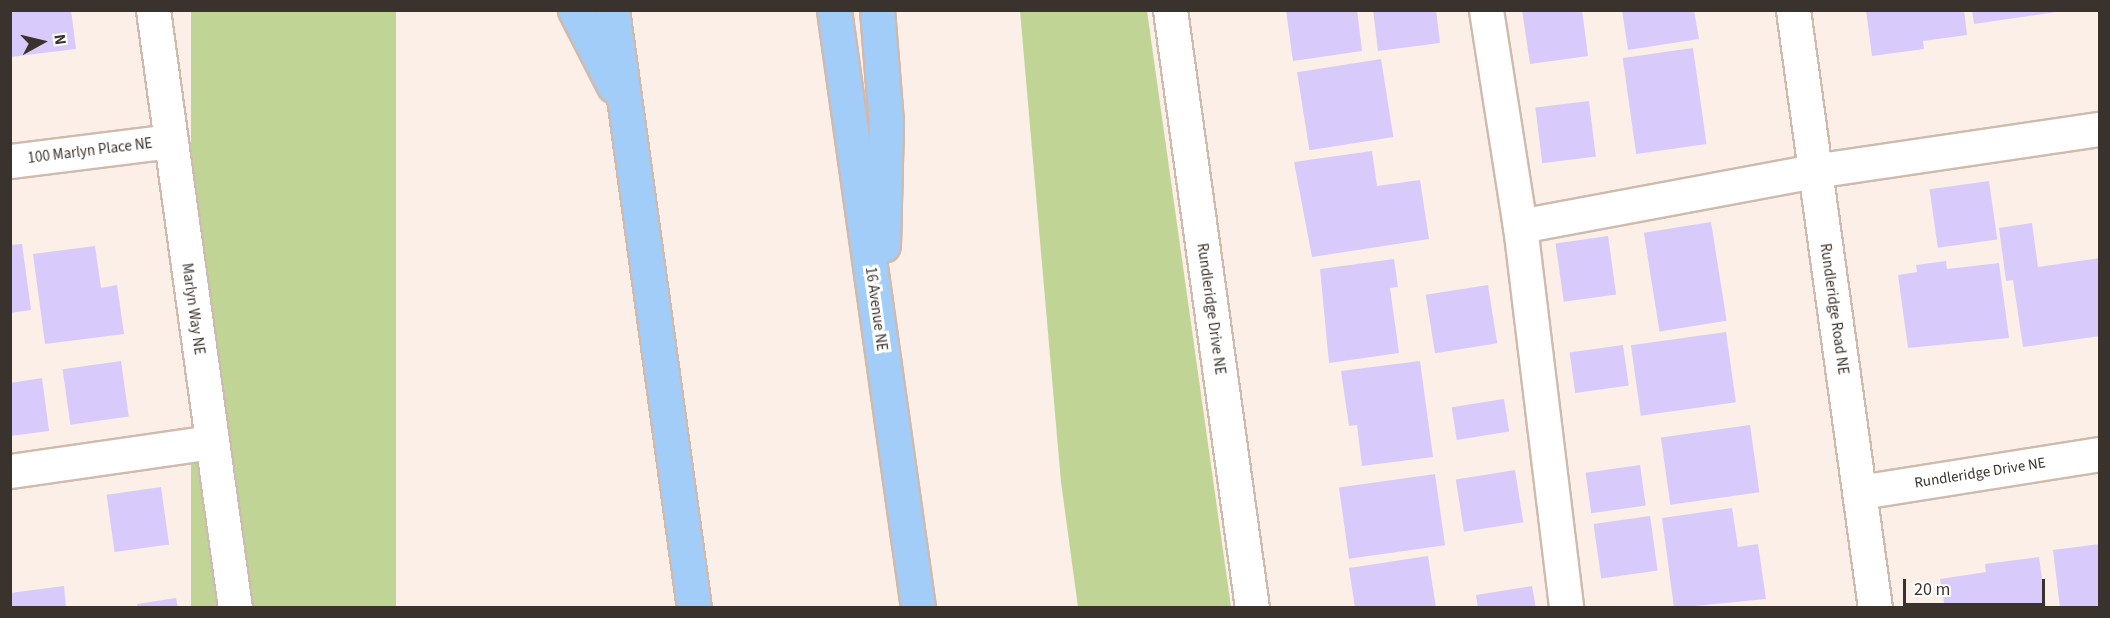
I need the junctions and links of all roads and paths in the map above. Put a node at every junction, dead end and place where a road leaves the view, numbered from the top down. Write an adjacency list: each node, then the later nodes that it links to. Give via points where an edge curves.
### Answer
1 (153, 10): 11 (street, Marlyn Way NE)
2 (575, 10): 9 (highway)
3 (612, 10): 9 (highway)
4 (834, 10): 15 (highway, 16 Avenue NE)
5 (877, 10): 15 (highway, via 886,122)
6 (1170, 10): 23 (street, Rundleridge Drive NE)
7 (1485, 10): 14 (street)
8 (1793, 10): 13 (street, Rundleridge Road NE)
9 (625, 109): 21 (highway)
10 (2100, 129): 13 (street)
11 (170, 141): 12 (street, 100 Marlyn Place NE); 16 (street, Marlyn Way NE)
12 (10, 161)
13 (1814, 171): 14 (street); 19 (street, Rundleridge Road NE)
14 (1520, 226): 24 (street)
15 (880, 342): 22 (highway, 16 Avenue NE)
16 (212, 442): 18 (street); 20 (street, Marlyn Way NE)
17 (2100, 454): 19 (street, Rundleridge Drive NE)
18 (10, 471)
19 (1860, 492): 25 (street, Rundleridge Road NE)
20 (236, 608)
21 (694, 608)
22 (918, 608)
23 (1252, 608)
24 (1566, 608)
25 (1875, 608)

